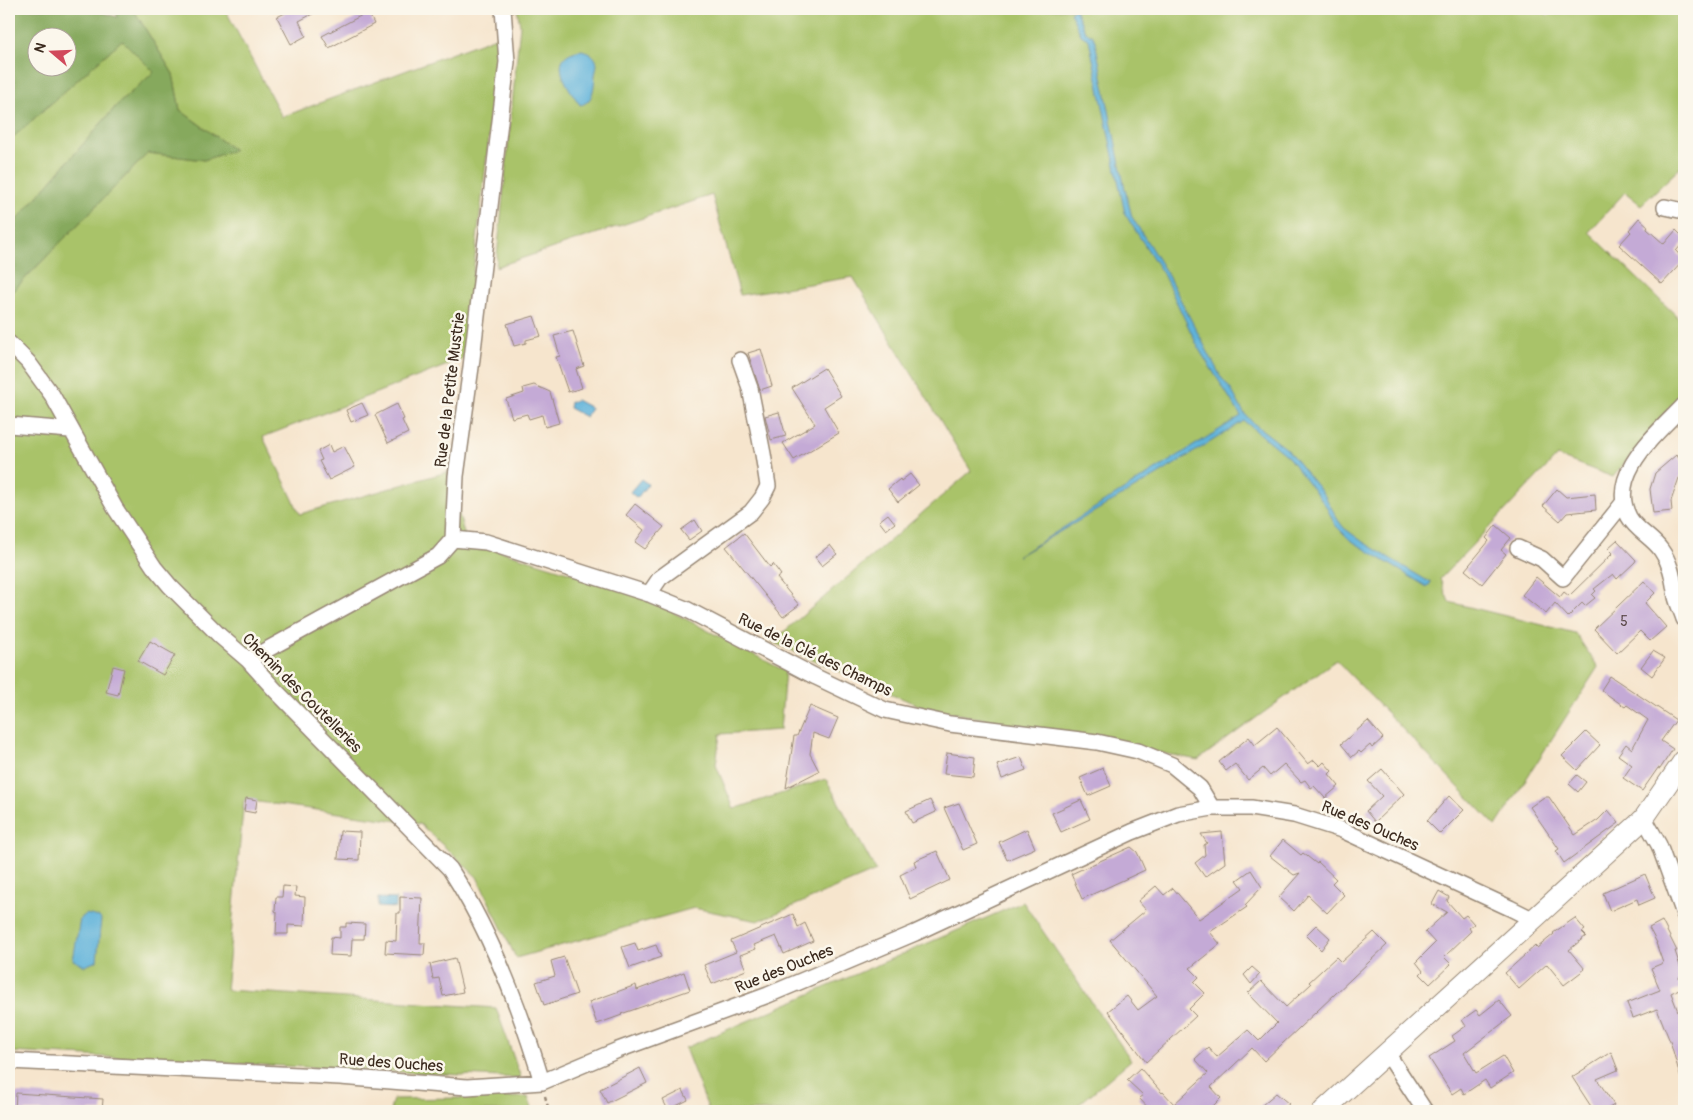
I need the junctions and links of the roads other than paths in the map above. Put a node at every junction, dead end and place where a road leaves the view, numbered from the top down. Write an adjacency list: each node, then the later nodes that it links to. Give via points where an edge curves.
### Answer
1 (503, 9): 10 (street, Rue de la Petite Mustrie, via 507,62 472,367 456,476)
2 (1665, 207): 3 (street)
3 (1684, 211)
4 (9, 343): 8 (street, Chemin des Coutelleries, via 28,362 52,395)
5 (740, 360): 12 (street, via 750,388 768,486 751,512 660,578)
6 (1684, 405): 9 (street, via 1642,449 1631,466 1626,476)
7 (9, 426): 8 (street)
8 (70, 430): 14 (street, Chemin des Coutelleries, via 154,567 220,636)
9 (1623, 503): 11 (street, via 1563,578 1542,559); 13 (street, via 1630,519 1662,551 1672,570)
10 (453, 539): 12 (street, Rue de la Clé des Champs, via 486,542); 14 (street, via 438,556)
11 (1518, 548)
12 (649, 594): 16 (street, Rue de la Clé des Champs, via 686,609 885,710 950,724 1097,742 1138,751 1172,765 1200,788)
13 (1684, 619)
14 (248, 660): 22 (street, Chemin des Coutelleries, via 450,869 495,952)
15 (1684, 760): 17 (main road)
16 (1212, 808): 19 (street, Rue des Ouches, via 1251,808 1294,815 1342,830); 22 (street, Rue des Ouches, via 1178,814 1132,832 915,933 768,995 618,1050)
17 (1644, 818): 18 (street, via 1659,845); 19 (main road)
18 (1684, 914)
19 (1532, 920): 20 (main road)
20 (1387, 1053): 23 (main road); 24 (street)
21 (9, 1060): 22 (street, Rue des Ouches, via 468,1086)
22 (542, 1082)
23 (1323, 1111)
24 (1425, 1111)

